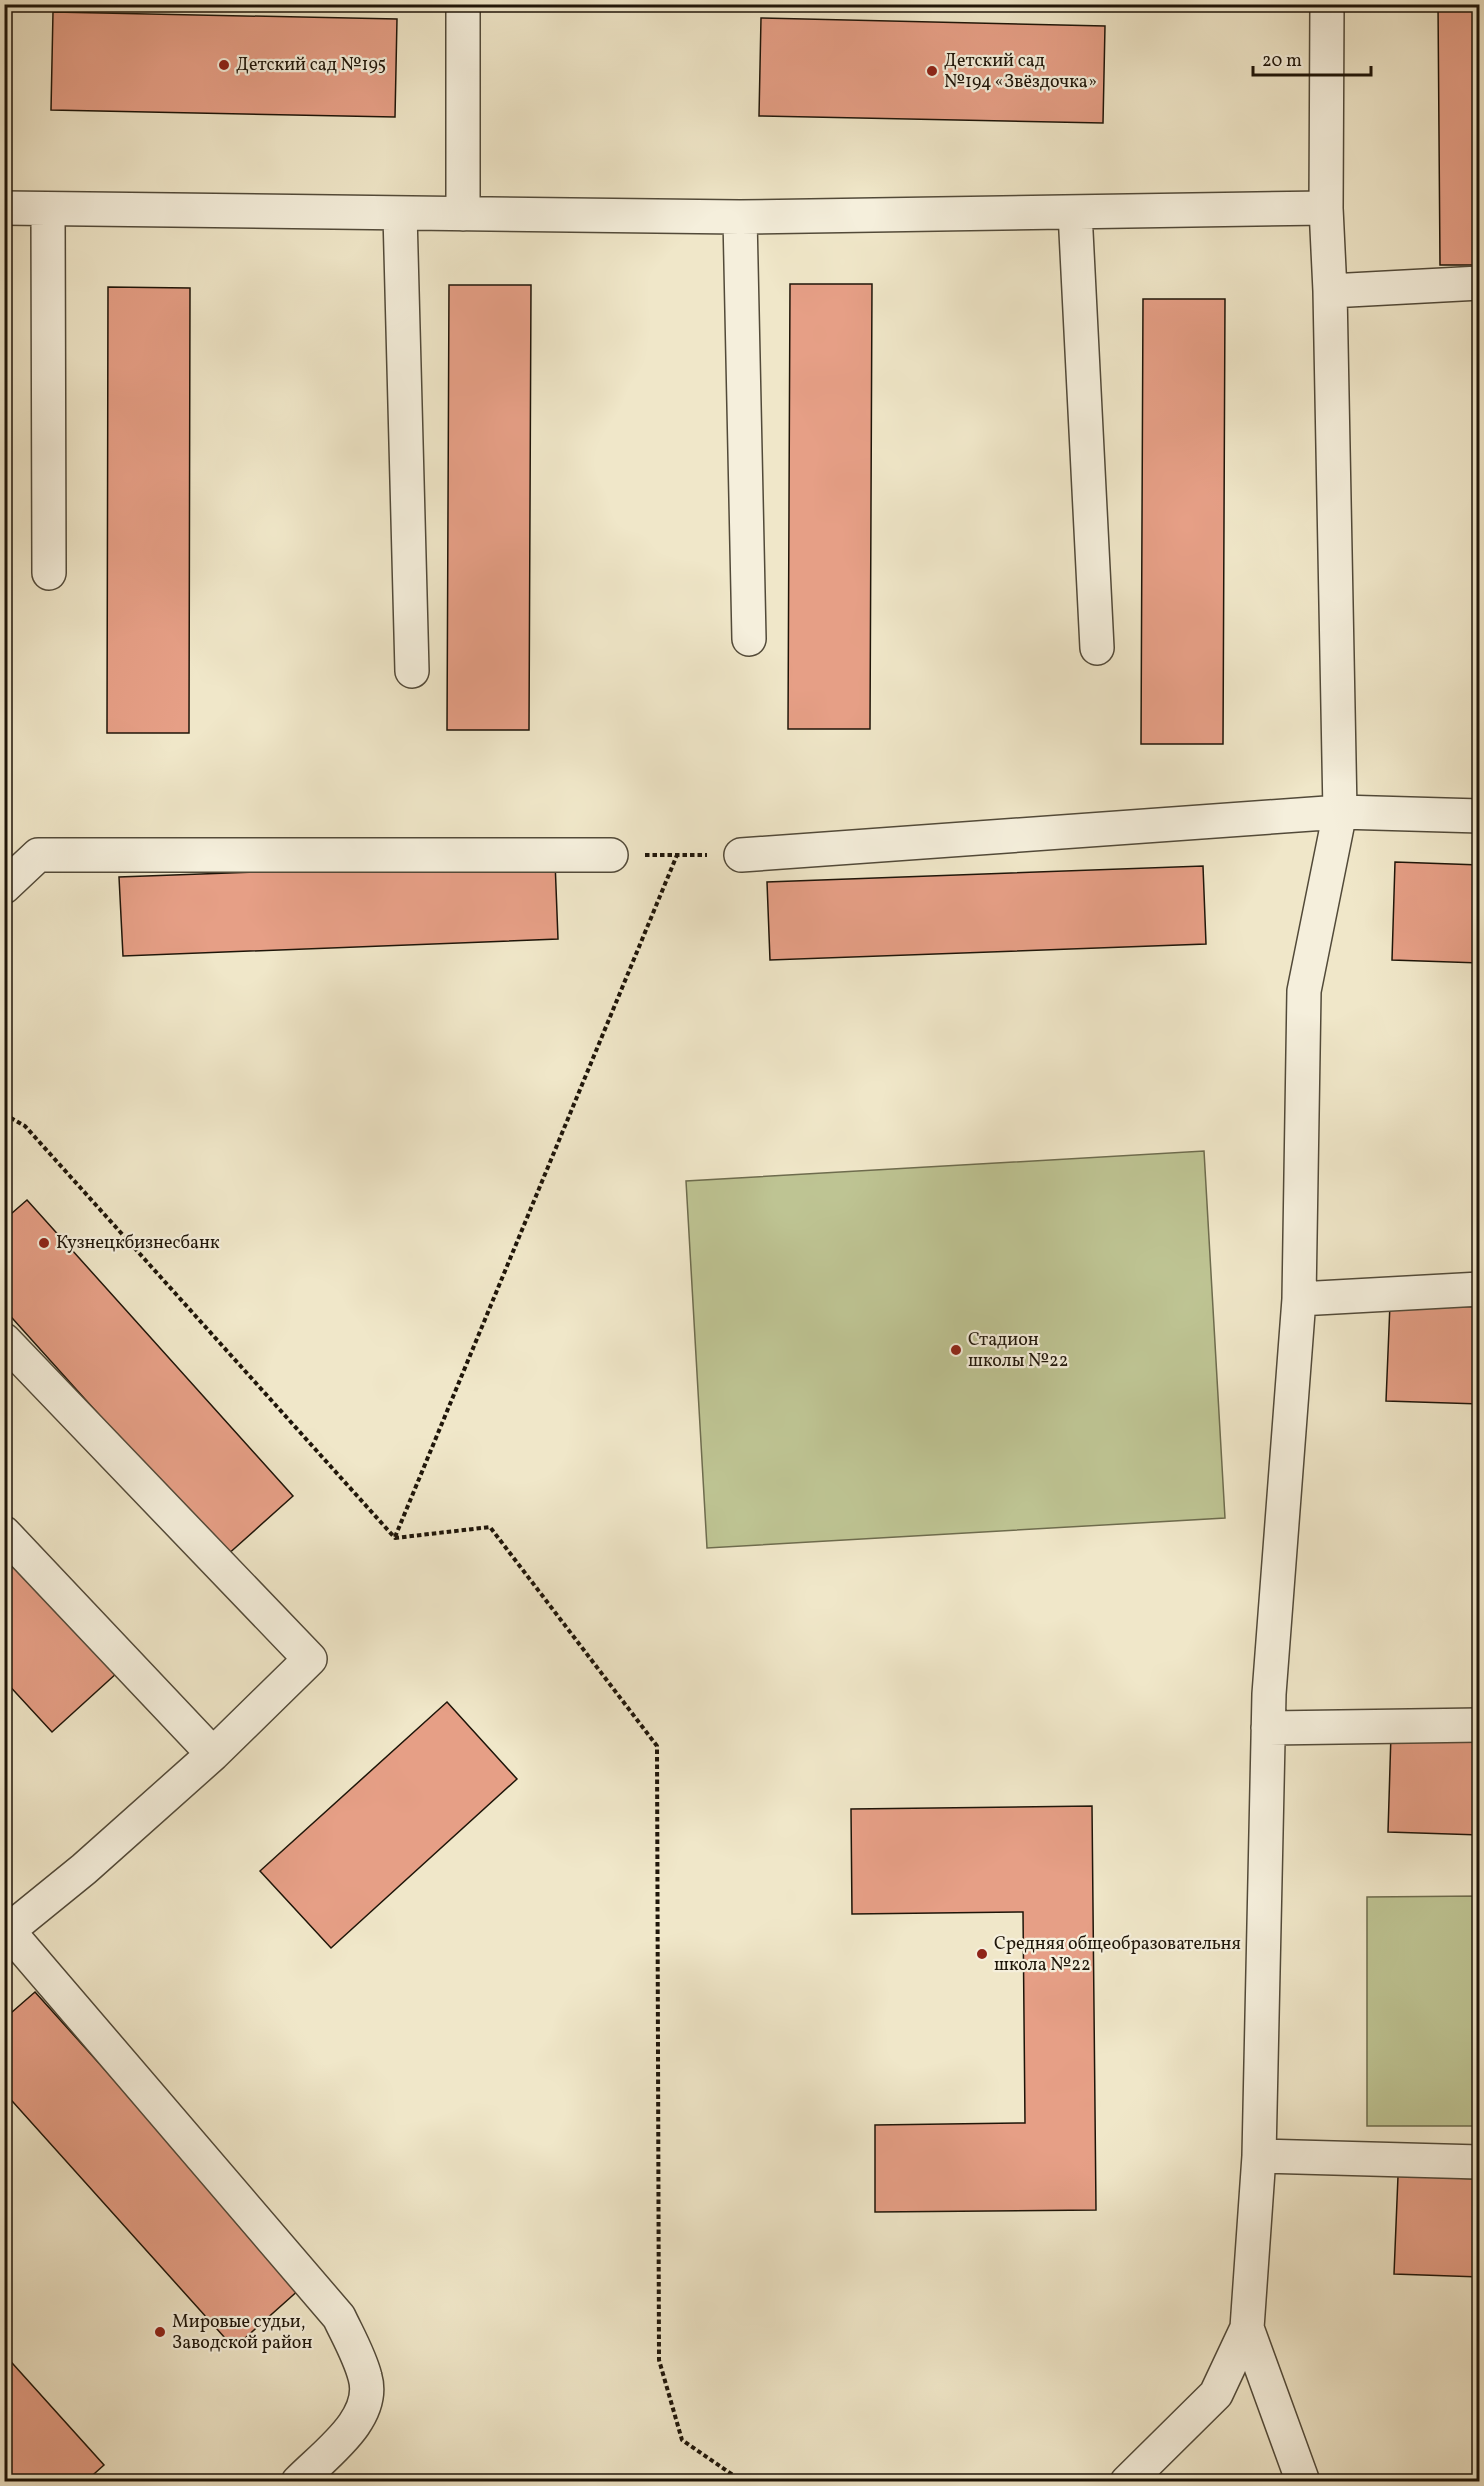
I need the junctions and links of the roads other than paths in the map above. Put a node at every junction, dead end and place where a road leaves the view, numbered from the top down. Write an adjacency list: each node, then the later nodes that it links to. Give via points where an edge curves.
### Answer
1 (463, 4): 8 (lane)
2 (1327, 4): 4 (lane)
3 (4, 208): 5 (lane)
4 (1326, 208): 6 (lane); 11 (lane)
5 (48, 209): 7 (lane); 12 (lane)
6 (1075, 212): 9 (lane); 14 (lane)
7 (400, 214): 8 (lane); 15 (lane)
8 (463, 214): 9 (lane)
9 (740, 217): 13 (lane)
10 (1479, 283): 11 (lane)
11 (1330, 291): 16 (lane)
12 (49, 573)
13 (748, 639)
14 (1097, 648)
15 (412, 671)
16 (1340, 812): 17 (lane); 19 (lane); 22 (lane, via 1304,991)
17 (1479, 816)
18 (611, 855): 20 (lane, via 38,855)
19 (741, 855)
20 (4, 887)
21 (1479, 1289): 22 (lane)
22 (1299, 1299): 26 (lane)
23 (4, 1340): 27 (lane, via 310,1659)
24 (4, 1533): 27 (lane)
25 (1479, 1725): 26 (lane)
26 (1268, 1728): 29 (lane)
27 (213, 1754): 28 (lane, via 84,1869)
28 (6, 1930): 32 (lane, via 339,2317 366,2378 366,2402 357,2421)
29 (1259, 2156): 30 (lane); 31 (lane)
30 (1479, 2162)
31 (1247, 2328): 33 (lane, via 1216,2394); 34 (lane)
32 (298, 2481)
33 (1127, 2481)
34 (1303, 2481)

